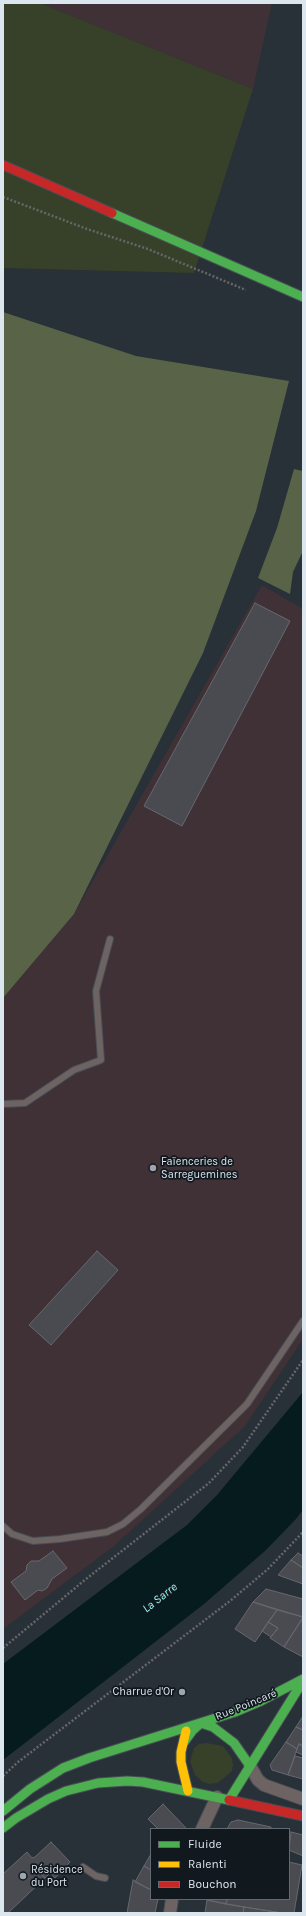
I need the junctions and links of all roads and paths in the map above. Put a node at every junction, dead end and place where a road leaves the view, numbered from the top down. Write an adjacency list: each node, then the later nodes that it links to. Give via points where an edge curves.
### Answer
1 (3, 165): 4 (main road)
2 (3, 197): 3 (path, via 148,249)
3 (247, 291)
4 (303, 297)
5 (110, 939): 6 (lane, via 96,991 101,1060 74,1070 25,1104)
6 (3, 1104)
7 (303, 1321): 9 (lane, via 247,1404 147,1504 123,1524 107,1532 33,1541 12,1534)
8 (303, 1360): 11 (path, via 243,1447 209,1483)
9 (3, 1526)
10 (303, 1532): 19 (path, via 268,1569 230,1601 24,1757)
11 (3, 1648)
12 (303, 1680): 13 (main road, Rue Poincaré, via 261,1701); 18 (main road, Rue Poincaré)
13 (218, 1718): 14 (main road, Rue Poincaré); 16 (main road)
14 (201, 1723): 15 (main road, Rue Poincaré); 16 (main road); 17 (main road)
15 (188, 1727): 17 (main road); 23 (main road, Rue Poincaré, via 63,1768 30,1789)
16 (225, 1735): 18 (main road, via 239,1749)
17 (184, 1742): 20 (main road, via 181,1762)
18 (250, 1766): 21 (main road); 22 (street, via 264,1785)
19 (3, 1776)
20 (188, 1791): 21 (main road); 25 (main road, via 127,1781 85,1785 48,1799)
21 (223, 1798): 24 (main road); 26 (street)
22 (303, 1799)
23 (3, 1811)
24 (303, 1816)
25 (3, 1828)
26 (203, 1828)
27 (83, 1867): 28 (lane, via 96,1876)
28 (105, 1878)
29 (172, 1900): 30 (street)
30 (170, 1913)

